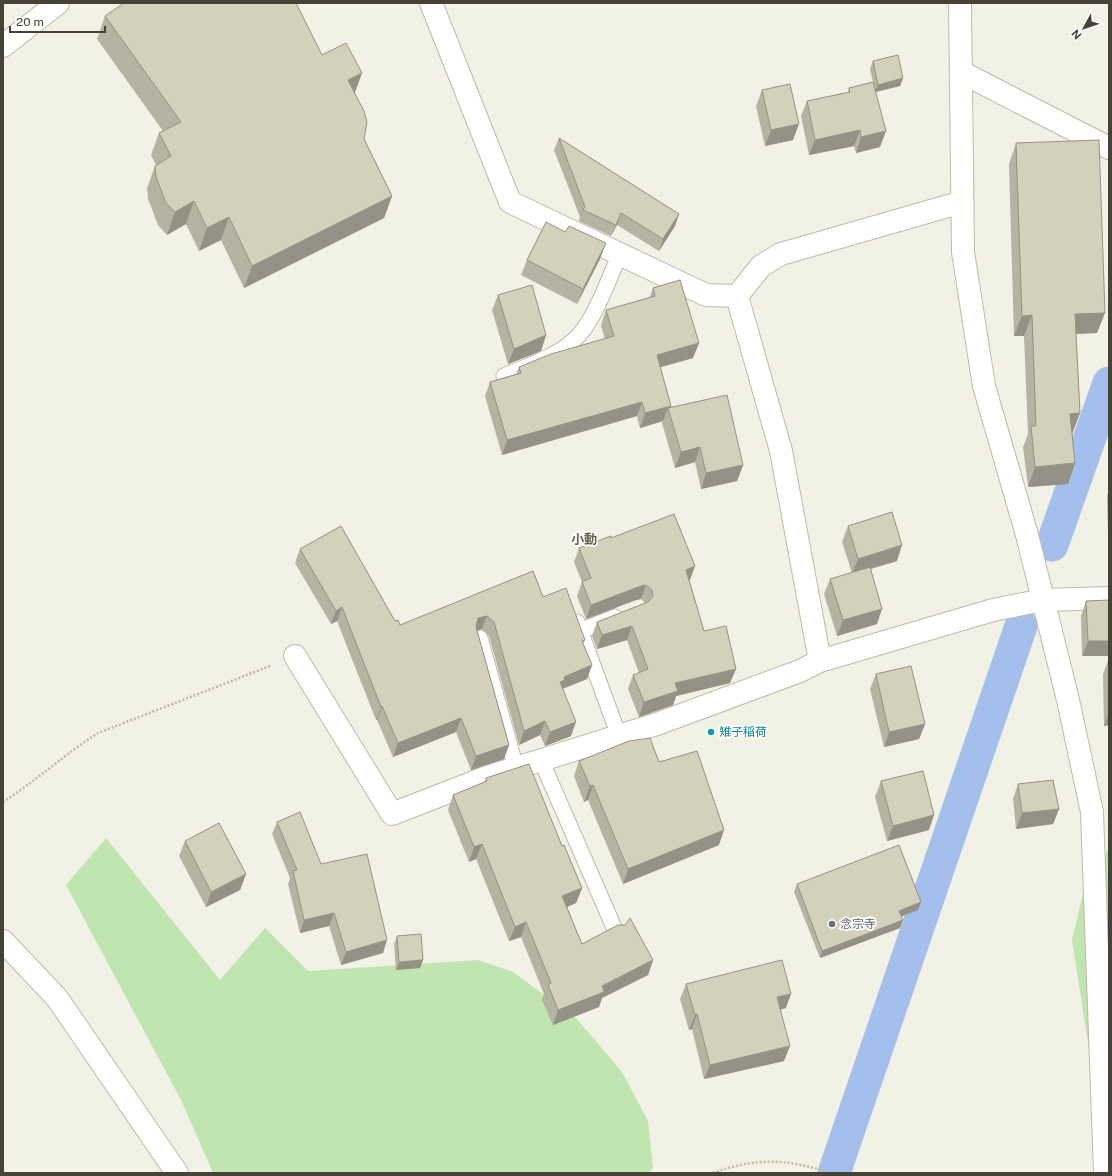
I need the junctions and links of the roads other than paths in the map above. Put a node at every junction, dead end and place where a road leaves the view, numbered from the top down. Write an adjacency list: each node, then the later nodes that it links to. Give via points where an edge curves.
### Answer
1 (58, 3): 4 (street)
2 (431, 3): 8 (street, via 510,202)
3 (960, 3): 5 (street)
4 (3, 46)
5 (961, 72): 6 (street); 7 (street)
6 (1109, 148)
7 (962, 202): 9 (street, via 781,254 761,266); 12 (street, via 963,252 984,386 1027,534)
8 (620, 254): 9 (street, via 706,295); 10 (lane, via 588,322 578,336 548,357)
9 (737, 296): 18 (street, via 782,451)
10 (504, 376)
11 (1109, 598): 12 (street)
12 (1043, 600): 18 (street, via 993,610); 25 (street, via 1092,812)
13 (572, 608): 15 (lane)
14 (632, 610): 15 (lane)
15 (580, 631): 19 (lane)
16 (480, 638): 21 (lane)
17 (295, 656): 21 (street, via 392,814)
18 (820, 661): 19 (street, via 793,674)
19 (619, 736): 20 (street)
20 (541, 760): 21 (street); 22 (lane)
21 (516, 768)
22 (616, 932)
23 (3, 942): 24 (street, via 57,998)
24 (177, 1173)
25 (1105, 1173)

